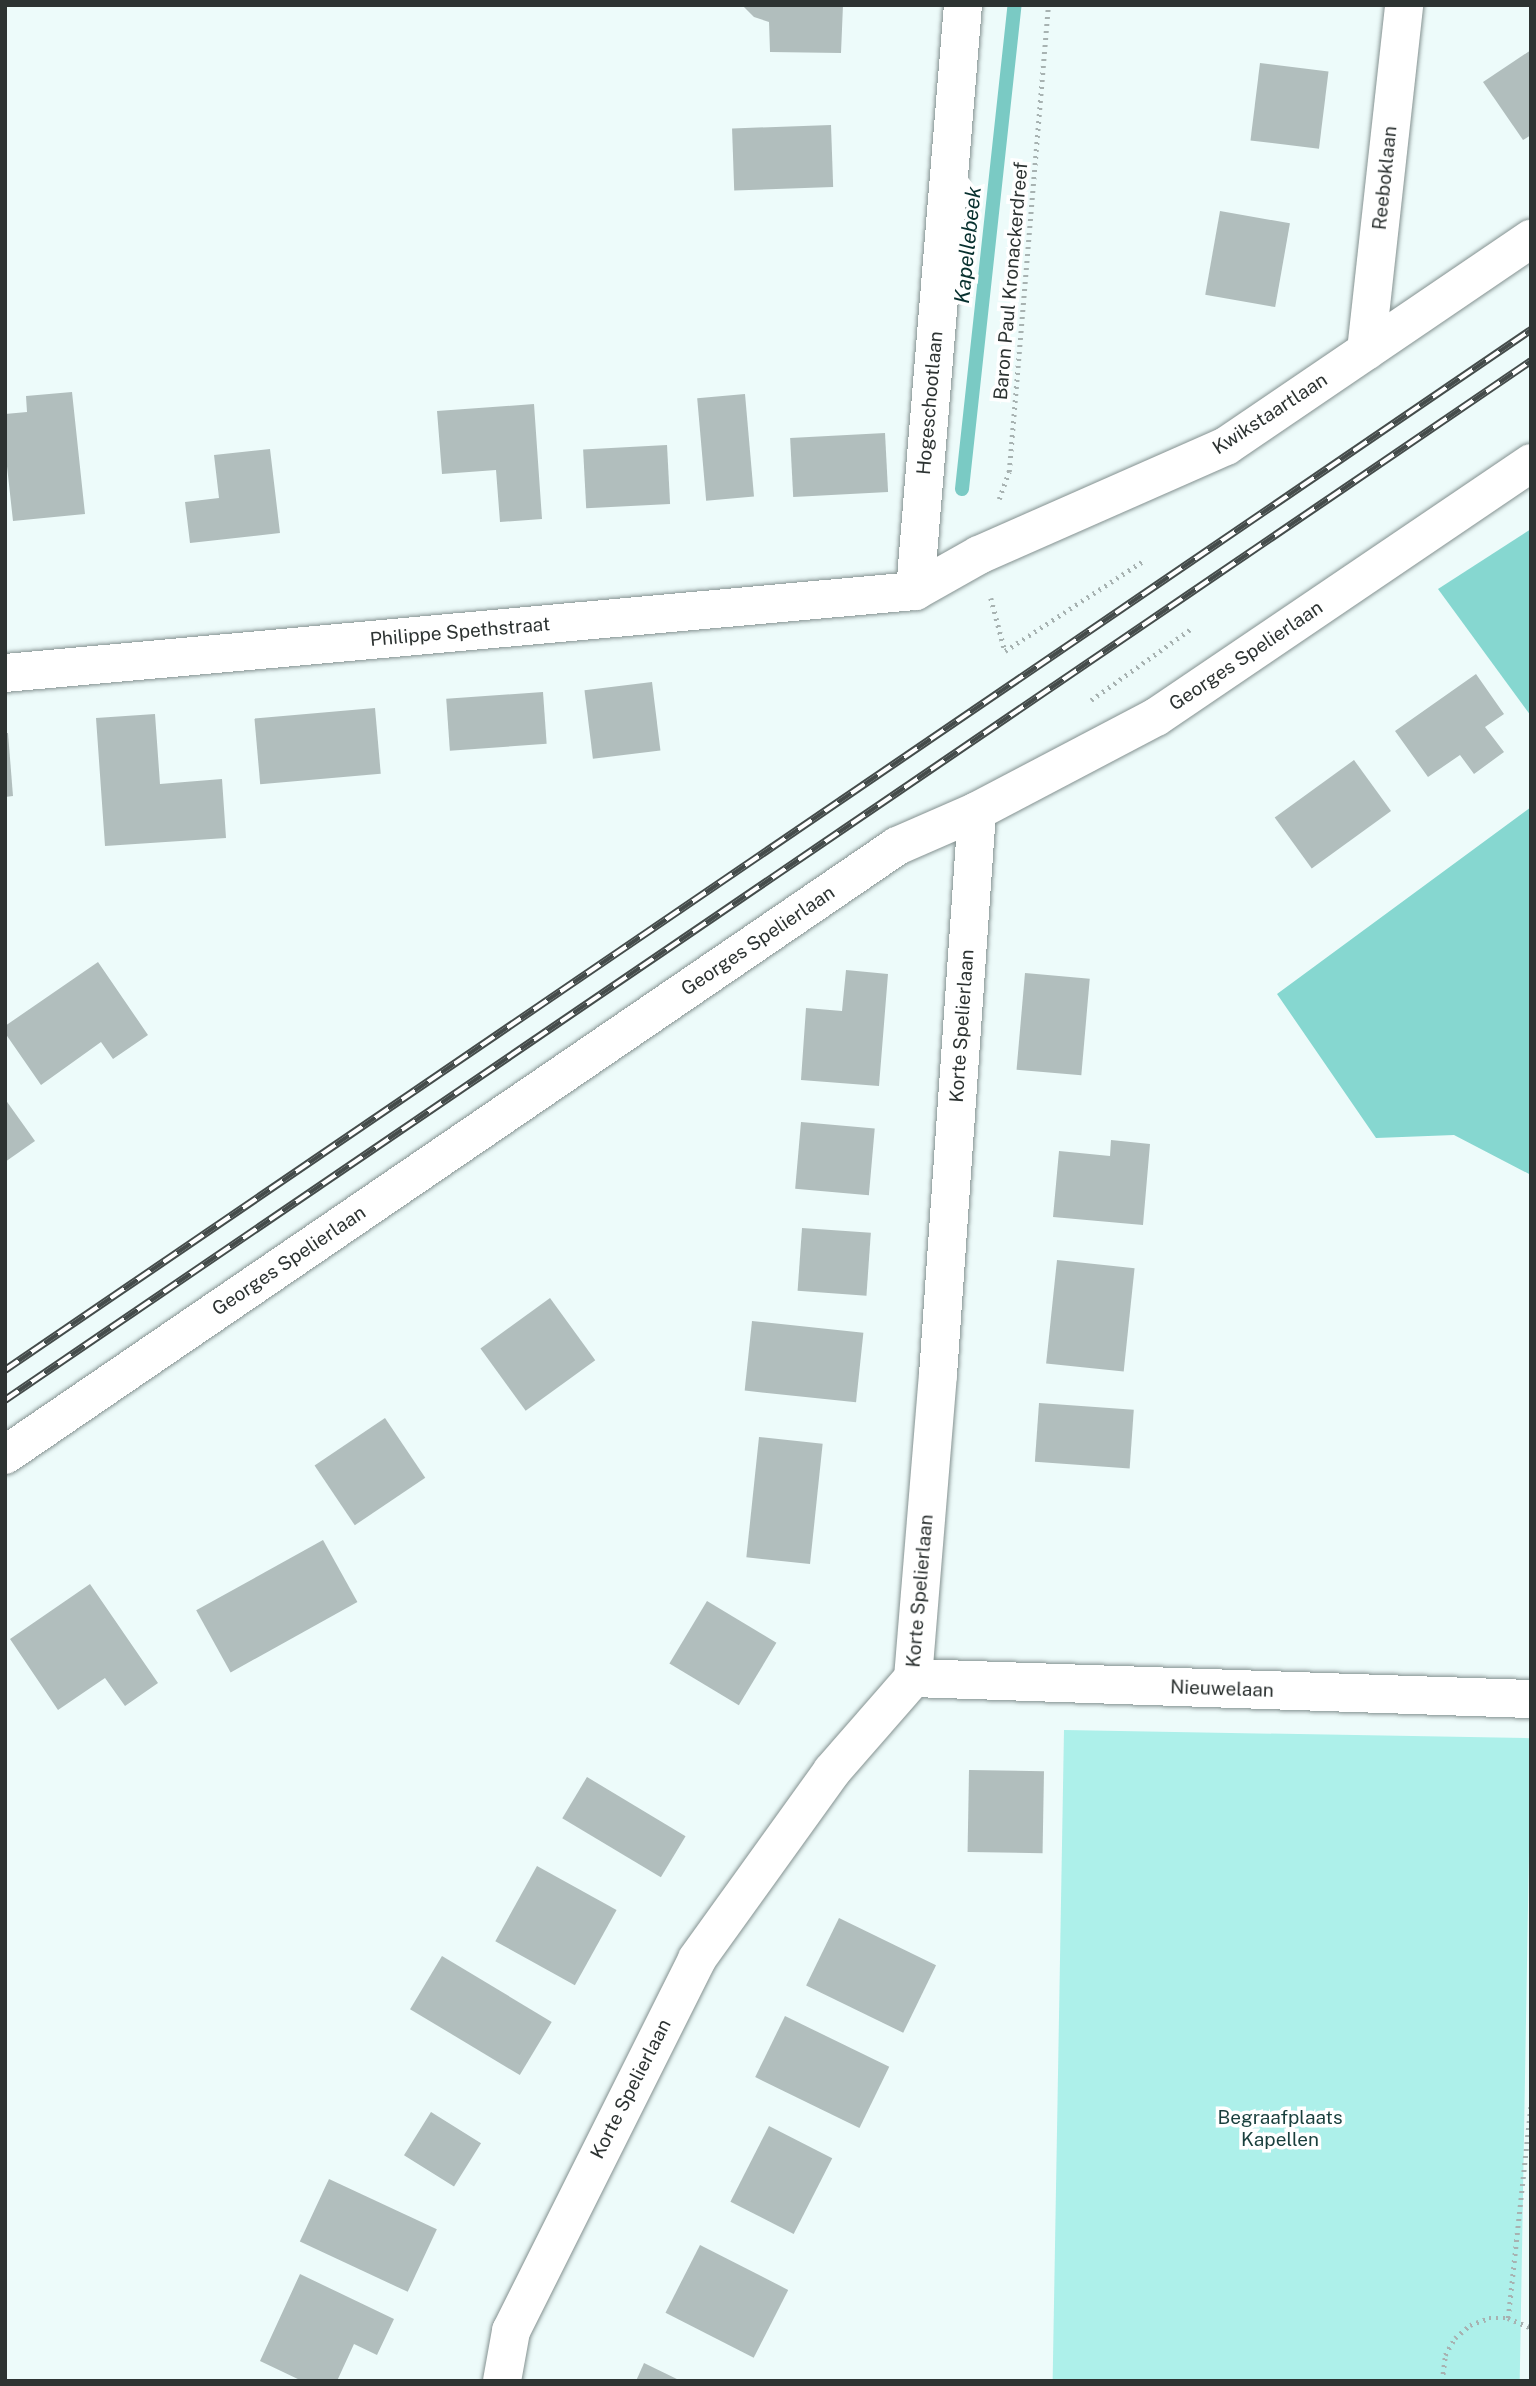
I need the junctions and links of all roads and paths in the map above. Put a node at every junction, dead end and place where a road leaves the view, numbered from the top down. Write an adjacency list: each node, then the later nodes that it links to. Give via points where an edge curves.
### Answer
1 (963, 5): 9 (street, Hogeschootlaan)
2 (1048, 5): 7 (path, Baron Paul Kronackerdreef, via 1009,472)
3 (1404, 5): 5 (street, Reeboklaan)
4 (1531, 239): 5 (street, Kwikstaartlaan)
5 (1366, 351): 7 (street, Kwikstaartlaan, via 1226,446)
6 (1531, 463): 11 (street, Georges Spelierlaan, via 1156,717)
7 (979, 555): 8 (path, via 1005,651); 9 (street, Kwikstaartlaan)
8 (1143, 561)
9 (915, 591): 10 (street, Philippe Spethstraat)
10 (5, 673)
11 (977, 811): 12 (street, Georges Spelierlaan, via 897,846); 13 (street, Korte Spelierlaan)
12 (5, 1455)
13 (913, 1678): 14 (street, Nieuwelaan); 18 (street, Korte Spelierlaan, via 832,1771 698,1959 511,2331)
14 (1531, 1699)
15 (1531, 2102): 16 (path)
16 (1508, 2318): 17 (path); 19 (path, via 1489,2318 1455,2338 1445,2355)
17 (1531, 2328)
18 (502, 2381)
19 (1442, 2381)

